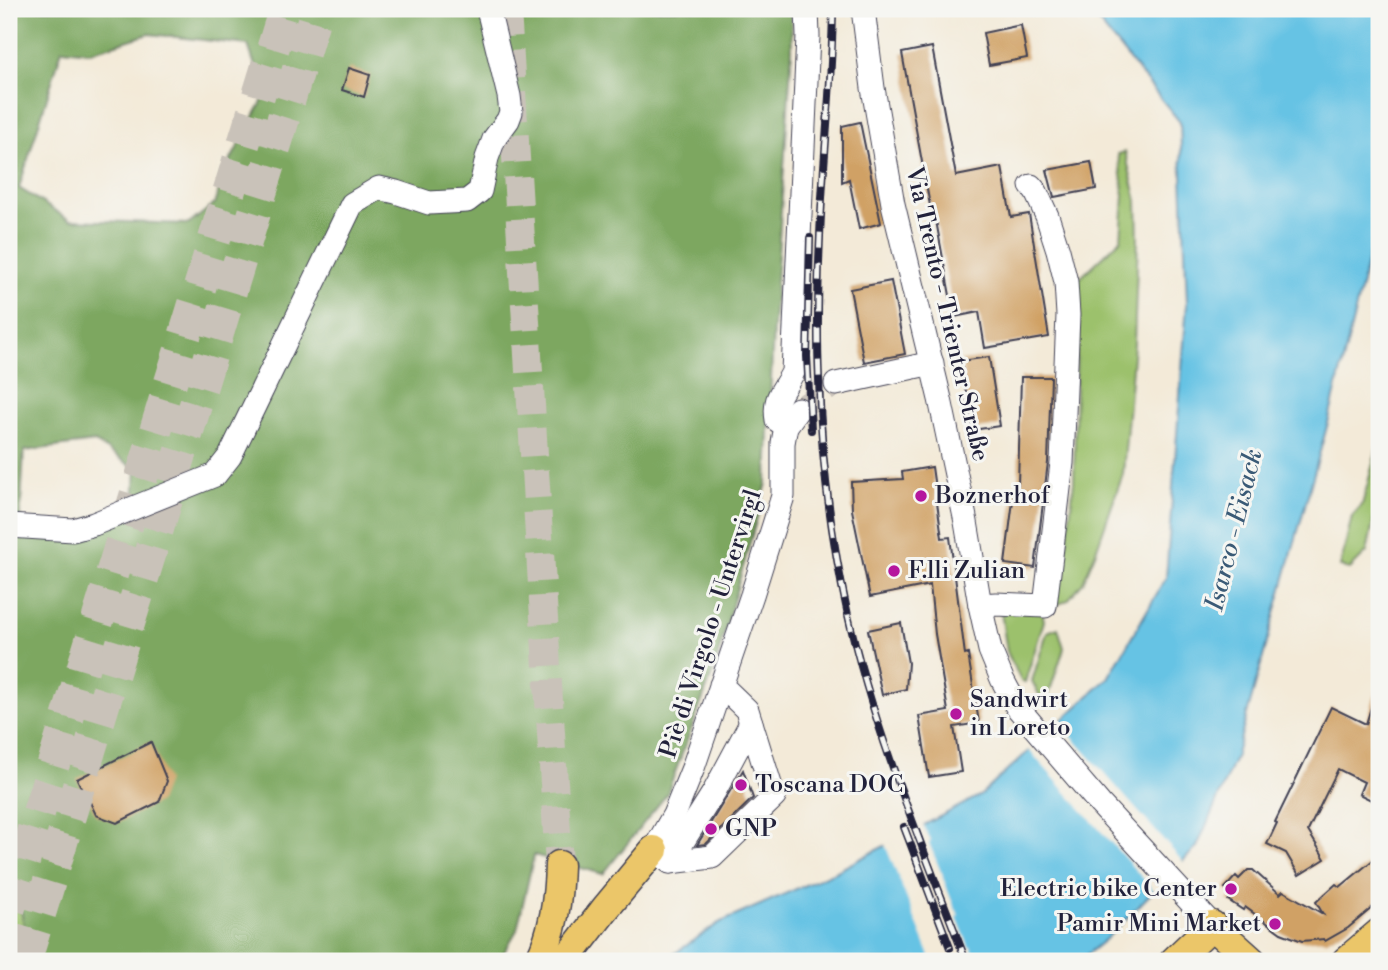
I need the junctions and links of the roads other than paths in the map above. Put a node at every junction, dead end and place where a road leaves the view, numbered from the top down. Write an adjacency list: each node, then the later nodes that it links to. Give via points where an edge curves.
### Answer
1 (488, 9): 7 (street, via 511,112 494,139 481,191 467,201 429,203 379,188 352,204 230,456 215,475 73,530)
2 (807, 9): 9 (street, Piè di Virgolo - Untervirgl, via 793,372 775,406 777,420 792,417 783,443 782,496)
3 (863, 9): 5 (street, Via Trento - Trienter Straße, via 893,204)
4 (1031, 186): 8 (street, via 1058,250 1068,314 1062,463 1045,606)
5 (932, 363): 6 (street); 8 (street, Via Trento - Trienter Straße)
6 (836, 384)
7 (9, 527)
8 (980, 605): 14 (street, Via Trento - Trienter Straße, via 990,650 1023,714)
9 (721, 685): 10 (street, via 747,710); 11 (street, Piè di Virgolo - Untervirgl)
10 (751, 723): 11 (street, via 714,792); 11 (street, via 774,797 712,857)
11 (662, 856): 16 (main road, via 605,908)
12 (559, 865): 15 (main road, via 554,922)
13 (1379, 933): 19 (main road)
14 (1224, 941): 17 (main road); 18 (main road)
15 (539, 961)
16 (565, 961)
17 (1174, 961)
18 (1252, 961)
19 (1346, 961)

